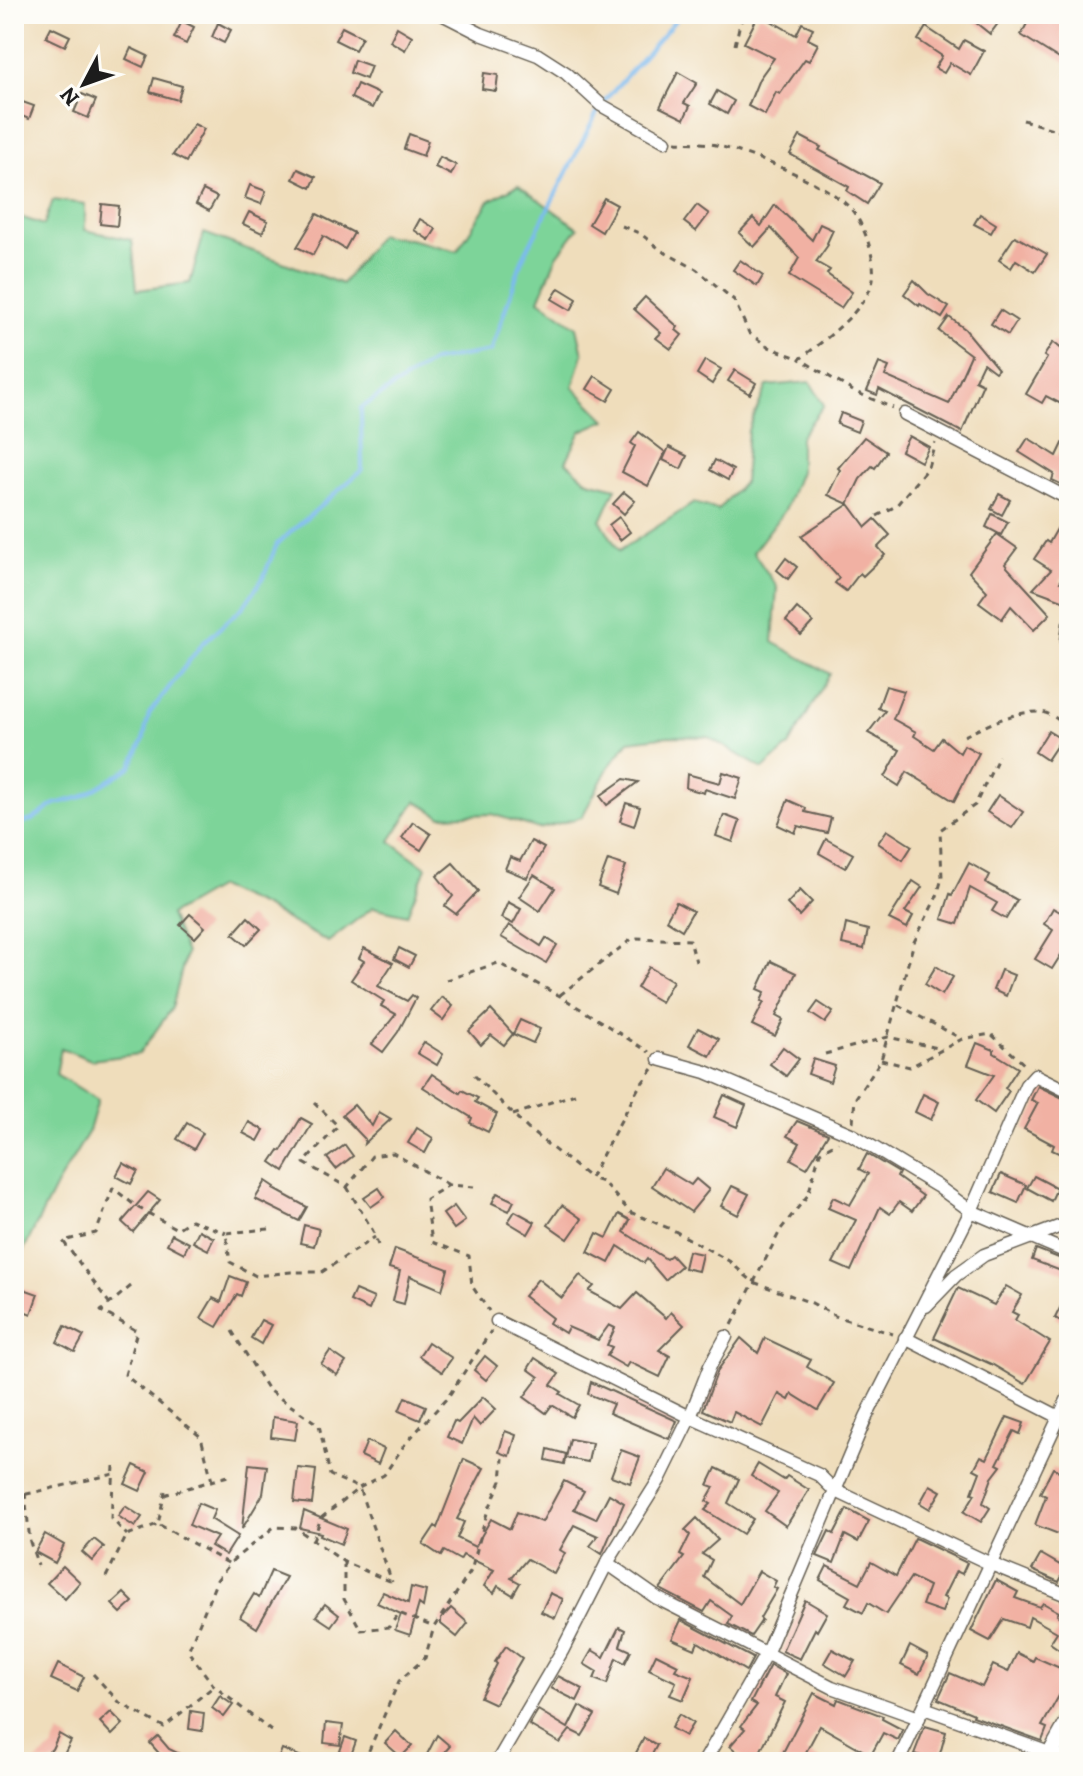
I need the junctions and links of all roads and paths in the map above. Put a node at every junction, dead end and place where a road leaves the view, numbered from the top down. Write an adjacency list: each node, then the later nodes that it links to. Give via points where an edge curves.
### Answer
1 (442, 14): 8 (street, via 538,55 601,105)
2 (745, 14): 5 (path)
3 (815, 14): 4 (path)
4 (837, 18)
5 (735, 45)
6 (1023, 120): 7 (path)
7 (1069, 134)
8 (665, 141): 10 (path, via 717,145 749,156 808,180 848,206 870,242 873,279 859,309)
9 (622, 226): 10 (path, via 696,269 734,300 749,333)
10 (800, 359): 11 (path)
11 (905, 414): 12 (street)
12 (938, 431): 13 (street); 14 (path, via 928,467 896,506)
13 (1069, 499)
14 (877, 516)
15 (1069, 624): 16 (street)
16 (1067, 641)
17 (1069, 725): 18 (path, via 1040,712 1012,716)
18 (964, 736)
19 (999, 756): 23 (path, via 975,805 940,830 942,878 914,942)
20 (696, 962): 22 (path, via 690,940 633,938)
21 (446, 980): 22 (path, via 498,963)
22 (560, 996): 28 (path)
23 (897, 1004): 24 (path); 25 (path)
24 (888, 1037): 26 (path); 27 (path); 29 (path)
25 (962, 1039): 26 (path); 31 (path, via 991,1034)
26 (943, 1049): 29 (path, via 910,1067)
27 (825, 1054)
28 (659, 1059): 36 (street, via 706,1072); 37 (path)
29 (881, 1060): 36 (path, via 855,1099)
30 (474, 1075): 35 (path)
31 (1035, 1075): 32 (street); 41 (street)
32 (1069, 1092)
33 (575, 1094): 35 (path)
34 (314, 1102): 39 (path, via 338,1126 304,1163)
35 (513, 1115): 37 (path)
36 (851, 1134): 41 (street); 49 (path, via 820,1152 808,1195 781,1229)
37 (590, 1178): 49 (path, via 603,1182 630,1212 729,1261)
38 (449, 1185): 39 (path, via 393,1153 372,1156); 40 (path); 53 (path, via 426,1199 432,1242 469,1256 472,1286)
39 (347, 1187): 46 (path)
40 (474, 1187)
41 (971, 1211): 45 (street); 52 (street)
42 (1069, 1223): 45 (street)
43 (269, 1229): 44 (path)
44 (226, 1233): 46 (path, via 230,1262 256,1276 322,1272); 51 (path, via 191,1220 177,1229 113,1188 96,1233 63,1241)
45 (1030, 1236): 48 (street); 52 (street, via 984,1255)
46 (375, 1237): 47 (path)
47 (379, 1248)
48 (1069, 1253)
49 (753, 1282): 55 (path); 56 (path)
50 (131, 1286): 51 (path)
51 (110, 1304): 64 (path, via 101,1311 137,1331 125,1375 201,1437)
52 (916, 1316): 56 (street)
53 (497, 1321): 58 (street); 65 (path, via 448,1397 384,1475)
54 (232, 1331): 65 (path, via 268,1390 319,1425 330,1475)
55 (726, 1337): 58 (street)
56 (905, 1338): 59 (street); 66 (street)
57 (1069, 1396): 59 (street)
58 (690, 1417): 66 (street, via 819,1475); 73 (street, via 659,1480)
59 (1064, 1419): 75 (street)
60 (503, 1458): 79 (path, via 501,1481 471,1571)
61 (114, 1466): 62 (path)
62 (114, 1474): 67 (path); 70 (path, via 111,1518)
63 (228, 1476): 64 (path)
64 (212, 1481): 69 (path, via 164,1493)
65 (359, 1488): 71 (path, via 321,1518); 72 (path, via 392,1582)
66 (834, 1490): 75 (street); 80 (street)
67 (25, 1493): 68 (path); 76 (path)
68 (14, 1497)
69 (158, 1524): 70 (path); 74 (path)
70 (127, 1535): 77 (path)
71 (313, 1540): 72 (path); 74 (path, via 296,1528 274,1527)
72 (344, 1562): 79 (path, via 344,1599 361,1630 389,1627 399,1613)
73 (607, 1563): 80 (street, via 657,1598); 89 (street)
74 (230, 1564): 82 (path, via 217,1580 188,1651)
75 (991, 1564): 78 (street); 83 (street)
76 (38, 1566)
77 (106, 1577)
78 (1069, 1596)
79 (434, 1627): 88 (path, via 425,1658 399,1681)
80 (767, 1652): 83 (street, via 832,1687); 90 (street)
81 (93, 1674): 82 (path, via 120,1703 164,1727)
82 (214, 1686): 85 (path)
83 (922, 1713): 86 (street); 91 (street)
84 (1069, 1721): 86 (street)
85 (271, 1731)
86 (1049, 1757): 87 (street)
87 (1069, 1760)
88 (364, 1762)
89 (497, 1762)
90 (704, 1762)
91 (898, 1762)

